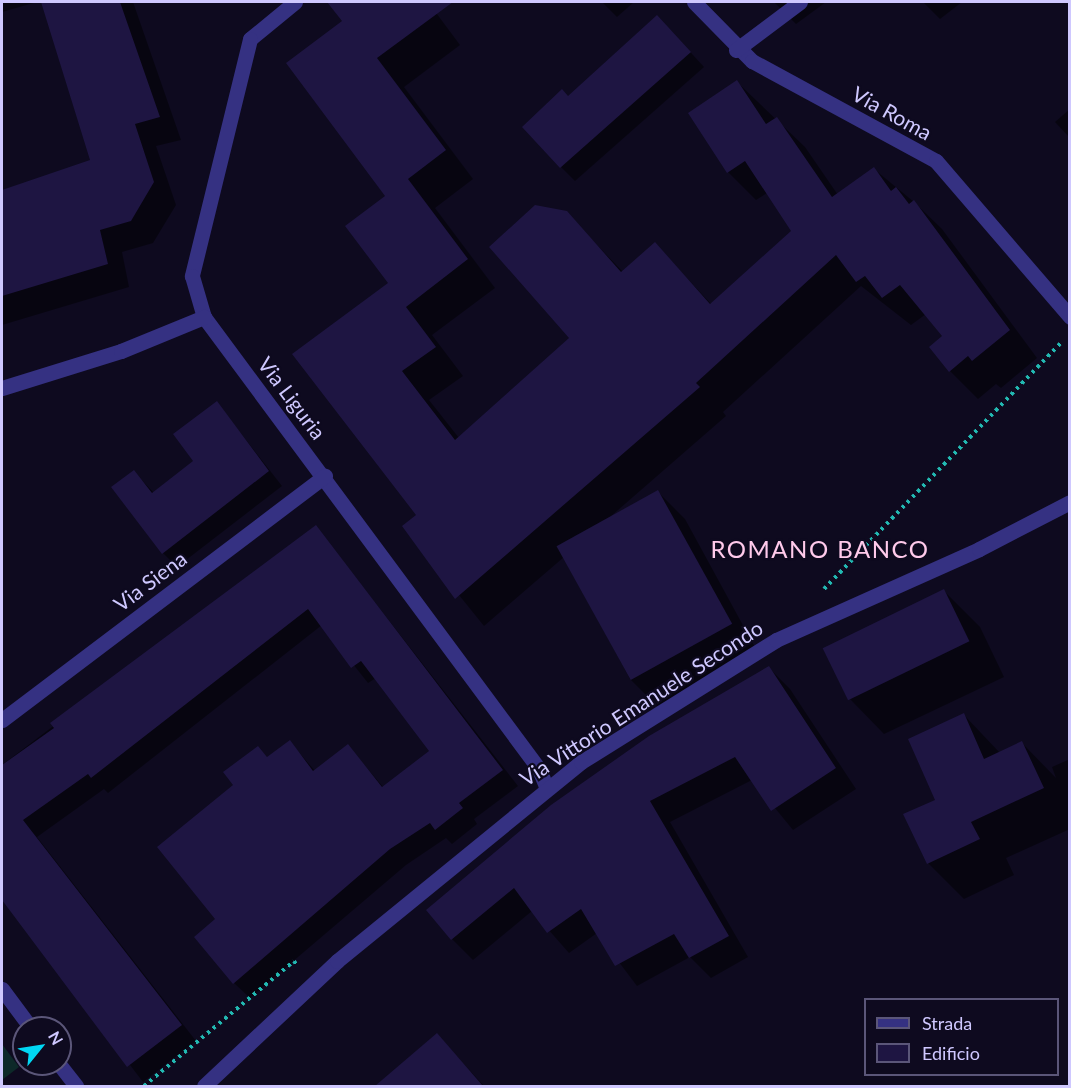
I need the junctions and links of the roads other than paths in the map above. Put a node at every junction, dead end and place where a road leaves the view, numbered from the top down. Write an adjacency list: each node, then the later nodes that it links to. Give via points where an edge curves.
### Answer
1 (295, 2): 5 (street, Via Liguria, via 250,39 192,276)
2 (694, 2): 4 (street, Via Roma)
3 (800, 2): 4 (street)
4 (736, 50): 6 (street, Via Roma, via 936,161)
5 (204, 317): 7 (street, via 121,351); 8 (street, Via Liguria)
6 (1070, 317)
7 (2, 388)
8 (325, 476): 10 (street, Via Siena); 11 (street, Via Liguria, via 539,769)
9 (1070, 502): 11 (street, Via Vittorio Emanuele Secondo, via 776,640)
10 (2, 720)
11 (546, 786): 14 (street, Via Vittorio Emanuele Secondo, via 337,961)
12 (2, 989): 13 (street)
13 (22, 1016)
14 (204, 1086)

